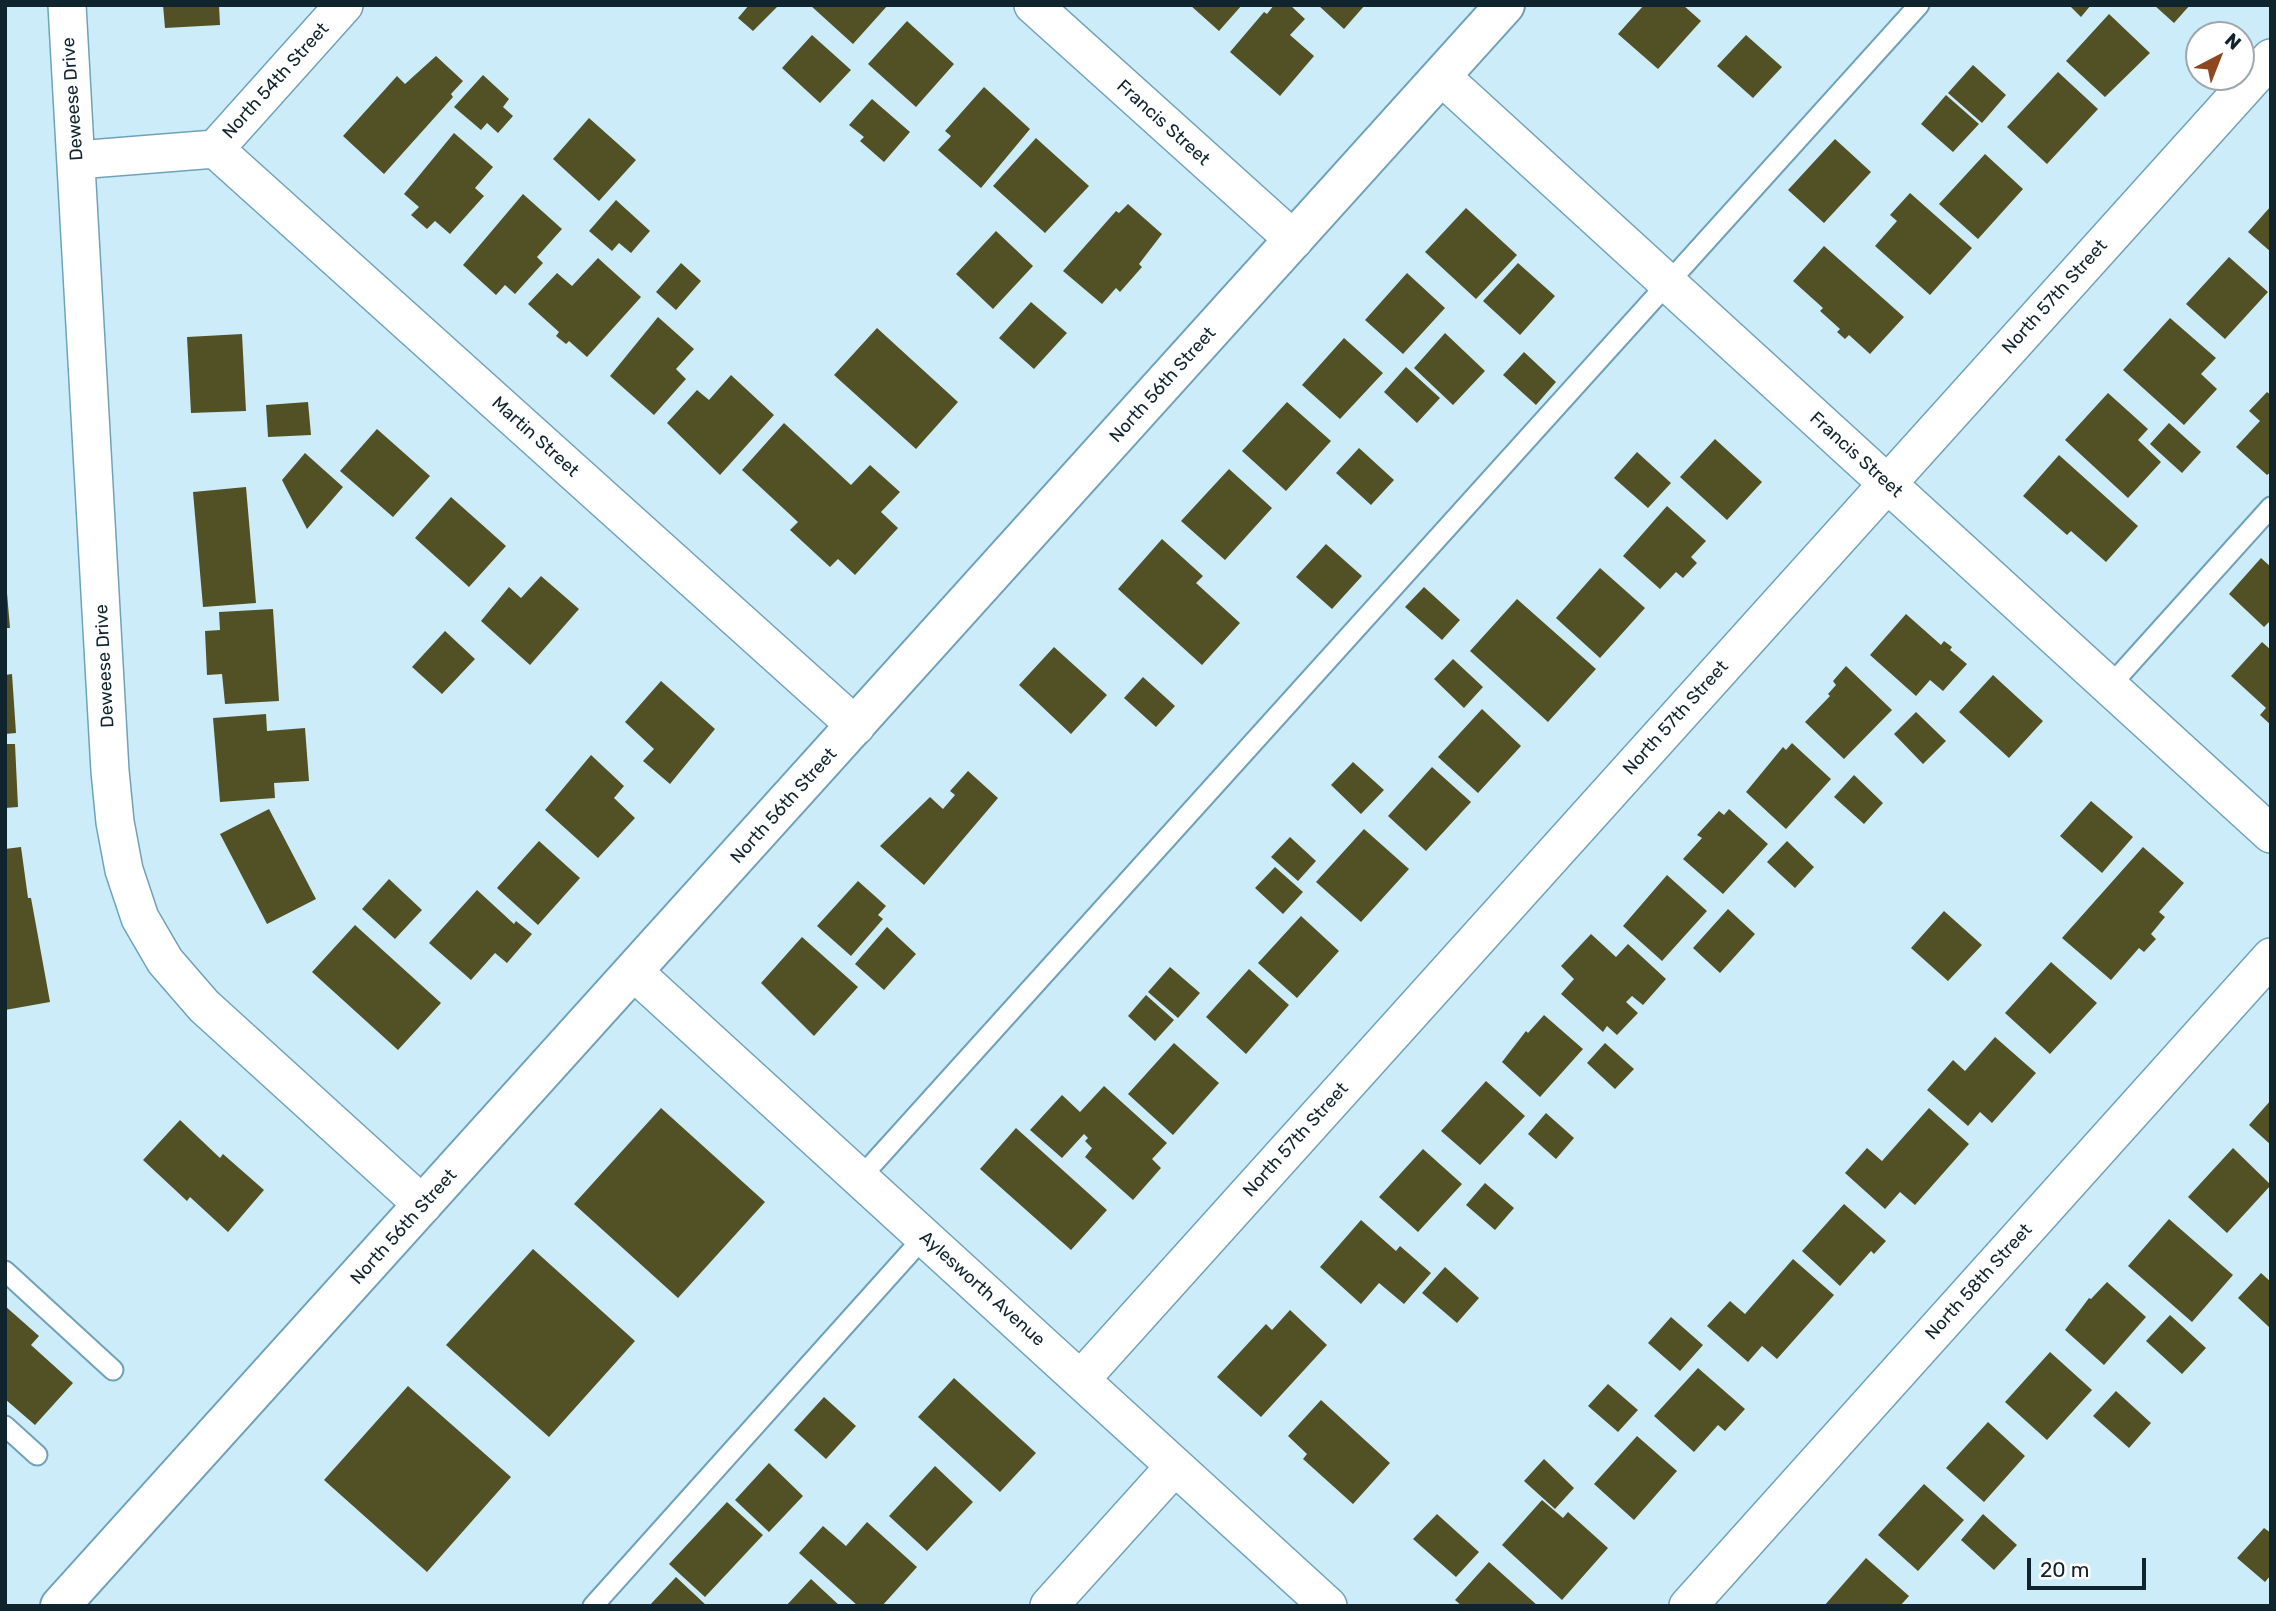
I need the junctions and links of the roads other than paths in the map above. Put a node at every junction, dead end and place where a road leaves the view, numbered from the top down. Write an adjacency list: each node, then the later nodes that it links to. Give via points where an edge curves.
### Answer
1 (67, 5): 9 (street, Deweese Drive)
2 (345, 5): 8 (street, North 54th Street)
3 (1033, 5): 10 (street, Francis Street)
4 (1505, 5): 7 (main road, North 56th Street)
5 (1919, 5): 11 (lane)
6 (2271, 58): 12 (street, North 57th Street)
7 (1441, 76): 10 (main road, North 56th Street); 11 (street, Francis Street)
8 (215, 149): 9 (street, North 54th Street); 15 (street, Martin Street)
9 (77, 160): 20 (street, Deweese Drive, via 110,771 124,870 140,918 165,961 204,1006)
10 (1294, 240): 15 (main road, North 56th Street)
11 (1667, 282): 12 (street, Francis Street); 19 (lane)
12 (1887, 483): 14 (street, Francis Street); 24 (street, North 57th Street)
13 (2271, 507): 14 (lane)
14 (2109, 687): 16 (street, Francis Street)
15 (856, 726): 18 (main road, North 56th Street)
16 (2271, 834)
17 (2271, 957): 32 (street, North 58th Street)
18 (635, 972): 19 (street, Aylesworth Avenue); 20 (main road, North 56th Street)
19 (860, 1178): 21 (street, Aylesworth Avenue)
20 (423, 1205): 28 (main road, North 56th Street)
21 (924, 1237): 24 (street, Aylesworth Avenue); 29 (lane)
22 (5, 1271): 23 (lane)
23 (113, 1370)
24 (1081, 1379): 27 (street, Aylesworth Avenue)
25 (5, 1426): 26 (lane)
26 (37, 1455)
27 (1175, 1466): 30 (street); 31 (street, Aylesworth Avenue)
28 (60, 1606)
29 (593, 1606)
30 (1049, 1606)
31 (1328, 1606)
32 (1688, 1606)

